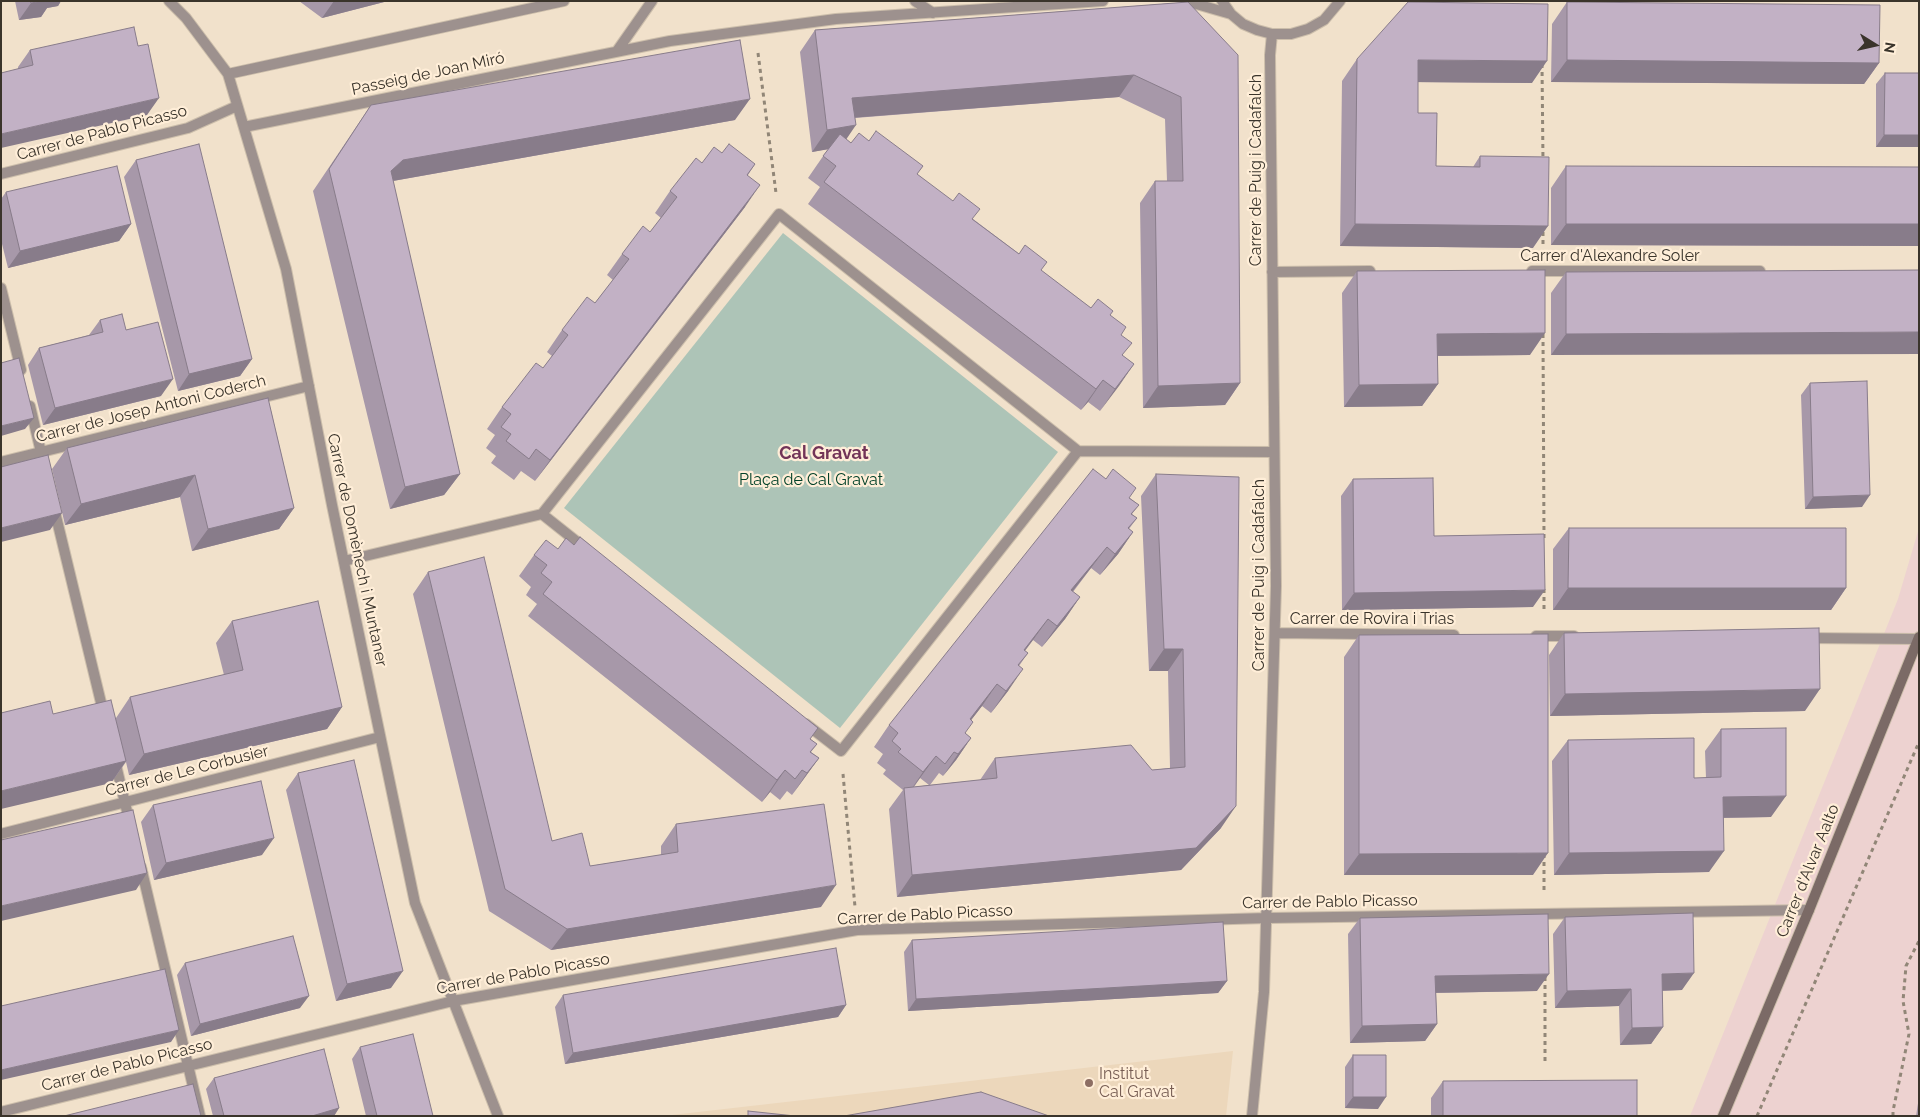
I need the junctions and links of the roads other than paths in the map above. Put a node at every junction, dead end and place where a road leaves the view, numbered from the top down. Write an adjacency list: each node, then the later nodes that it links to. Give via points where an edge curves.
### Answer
1 (169, 1): 13 (street, Carrer de Domènech i Muntaner, via 186,18)
2 (564, 1): 13 (street)
3 (652, 1): 12 (street)
4 (915, 1): 9 (street)
5 (1103, 1): 9 (street, Passeig de Joan Miró)
6 (1186, 1): 10 (street)
7 (1222, 1): 10 (street)
8 (1340, 1): 11 (street, via 1324,20 1308,29 1291,34)
9 (933, 13): 12 (street, Passeig de Joan Miró, via 836,19 670,40)
10 (1231, 14): 11 (street, via 1243,24)
11 (1272, 34): 20 (street, Carrer de Puig i Cadafalch)
12 (618, 51): 15 (street, Passeig de Joan Miró)
13 (228, 74): 14 (street, Carrer de Domènech i Muntaner)
14 (237, 106): 15 (street, Carrer de Domènech i Muntaner); 16 (street, Carrer de Pablo Picasso, via 188,128)
15 (244, 127): 22 (street, Carrer de Domènech i Muntaner, via 286,269)
16 (1, 174)
17 (1378, 271): 20 (street)
18 (1523, 271): 19 (street, Carrer d'Alexandre Soler)
19 (1770, 271)
20 (1272, 272): 25 (street, Carrer de Puig i Cadafalch)
21 (1, 288): 24 (street)
22 (309, 386): 24 (street, Carrer de Josep Antoni Coderch); 31 (street, Carrer de Domènech i Muntaner)
23 (1078, 450): 25 (street); 29 (street, via 779,214); 38 (street, via 841,751)
24 (41, 452): 26 (street, Carrer de Josep Antoni Coderch); 27 (street)
25 (1274, 452): 32 (street, Carrer de Puig i Cadafalch)
26 (1, 462)
27 (48, 481)
28 (52, 500): 39 (street)
29 (542, 514): 30 (street); 31 (street)
30 (596, 557)
31 (344, 562): 40 (street, Carrer de Domènech i Muntaner)
32 (1275, 633): 33 (street, Carrer de Rovira i Trias); 47 (street, Carrer de Puig i Cadafalch)
33 (1464, 635)
34 (1524, 636): 35 (street)
35 (1583, 636)
36 (1800, 638): 37 (street)
37 (1918, 638): 46 (street, Carrer d'Alvar Aalto)
38 (795, 715)
39 (107, 727)
40 (380, 737): 42 (street, Carrer de Le Corbusier); 48 (street, Carrer de Domènech i Muntaner, via 415,903)
41 (111, 746): 42 (street)
42 (125, 803): 43 (street); 44 (street, Carrer de Le Corbusier)
43 (132, 832)
44 (1, 834)
45 (139, 861): 49 (street)
46 (1809, 910): 47 (street, Carrer de Pablo Picasso); 54 (street, Carrer d'Alvar Aalto)
47 (1267, 918): 48 (street, Carrer de Pablo Picasso, via 857,930); 53 (street, Carrer de Puig i Cadafalch, via 1264,992)
48 (453, 1001): 49 (street, Carrer de Pablo Picasso); 52 (street, Carrer de Domènech i Muntaner)
49 (188, 1065): 50 (street, Carrer de Pablo Picasso); 51 (street)
50 (1, 1112)
51 (200, 1116)
52 (498, 1116)
53 (1252, 1116)
54 (1723, 1116)

